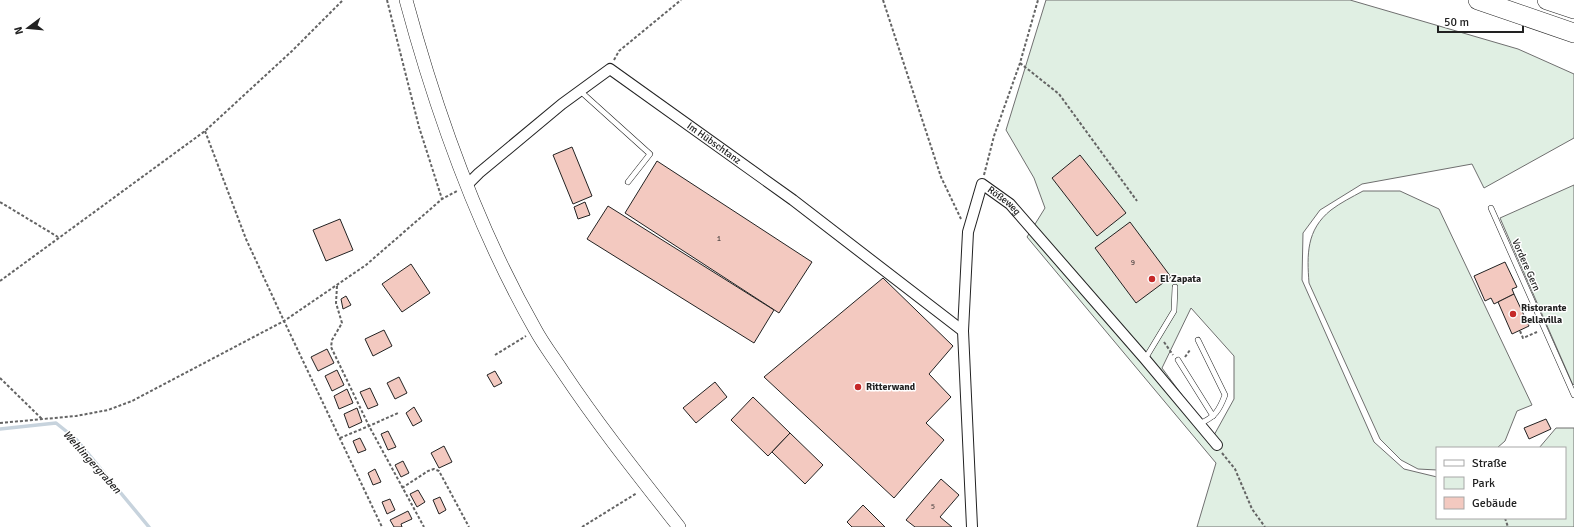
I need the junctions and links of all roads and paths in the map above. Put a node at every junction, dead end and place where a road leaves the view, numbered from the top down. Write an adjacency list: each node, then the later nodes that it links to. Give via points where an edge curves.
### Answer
1 (343, 0): 16 (path, via 292,51)
2 (387, 0): 20 (path, via 419,127)
3 (406, 0): 19 (street, via 439,108)
4 (681, 0): 14 (path, via 619,51)
5 (883, 0): 24 (path, via 941,177)
6 (1038, 0): 13 (path)
7 (1478, 0): 9 (highway)
8 (1548, 0): 10 (highway)
9 (1507, 9): 11 (highway); 12 (highway)
10 (1574, 10)
11 (1574, 33)
12 (1574, 46)
13 (1020, 62): 18 (path, via 994,136); 21 (path, via 1059,94)
14 (610, 69): 15 (street); 32 (street, Im Hübschtanz, via 793,200)
15 (579, 90): 17 (lane, via 650,154); 19 (street)
16 (205, 130): 25 (path); 29 (path, via 246,239)
17 (628, 182)
18 (982, 184): 24 (street, Rößeweg); 37 (street, Rößeweg, via 1010,204)
19 (467, 185): 20 (path); 30 (street, via 511,284)
20 (442, 199): 27 (path, via 366,266)
21 (1137, 201)
22 (0, 202): 25 (path)
23 (1491, 208): 41 (lane, Vordere Gern)
24 (968, 232): 32 (street, Rößeweg)
25 (58, 237): 26 (path)
26 (0, 281)
27 (337, 286): 29 (path); 47 (path, via 336,303 342,323 332,340 331,347)
28 (1175, 287): 37 (lane, via 1174,311)
29 (284, 321): 44 (path, via 132,401 108,410 76,416); 48 (path)
30 (536, 330): 36 (path); 50 (street, via 586,405)
31 (1539, 330): 33 (path, via 1523,338)
32 (963, 331): 57 (street, Rößeweg)
33 (1520, 331)
34 (1198, 340): 43 (lane, via 1225,395 1219,410)
35 (1190, 350): 38 (path)
36 (495, 355)
37 (1145, 359): 46 (street, Rößeweg)
38 (1184, 359)
39 (1178, 360): 43 (lane)
40 (0, 378): 44 (path)
41 (1574, 395)
42 (398, 412): 47 (path)
43 (1213, 416): 46 (lane)
44 (42, 418): 45 (path)
45 (0, 423)
46 (1199, 424): 49 (street, Rößeweg)
47 (369, 426): 48 (path); 51 (path)
48 (340, 438): 52 (path)
49 (1217, 445): 58 (path, via 1235,469 1252,509)
50 (647, 486): 55 (path); 56 (street)
51 (402, 488): 53 (path); 54 (path, via 428,471 439,471)
52 (382, 527)
53 (424, 527)
54 (469, 527)
55 (582, 527)
56 (679, 527)
57 (972, 527)
58 (1265, 527)

